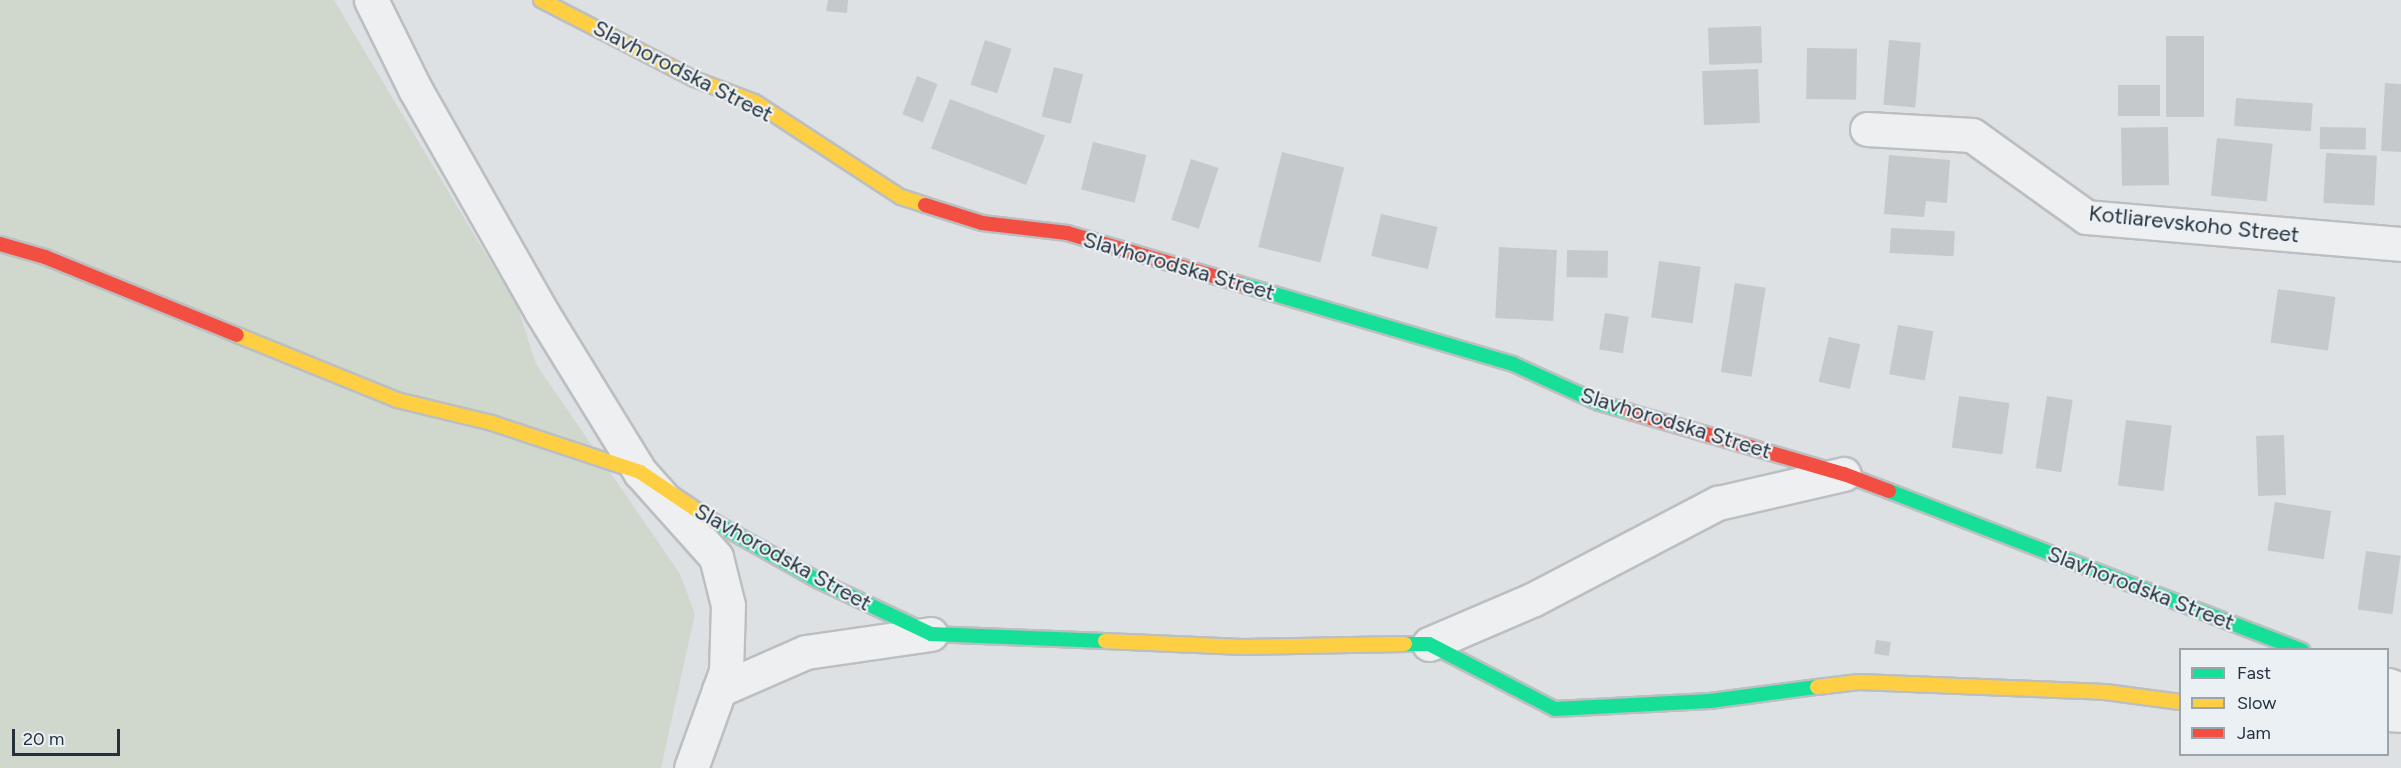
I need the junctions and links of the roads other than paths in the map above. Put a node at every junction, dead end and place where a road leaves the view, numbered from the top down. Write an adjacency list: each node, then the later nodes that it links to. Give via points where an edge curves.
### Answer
1 (371, 0): 6 (street, via 415,89 513,261)
2 (541, 0): 7 (street, Slavhorodska Street, via 694,79 755,102 901,197 982,223 1067,233 1170,262 1513,364 1599,403)
3 (1867, 129): 5 (street, Kotliarevskoho Street, via 1972,135 2086,217)
4 (0, 244): 6 (street, Slavhorodska Street, via 45,257 397,400 492,423)
5 (2401, 244)
6 (640, 472): 8 (street, Slavhorodska Street, via 730,532 819,581); 11 (street, via 716,557 728,604 726,671)
7 (1844, 474): 9 (street, Slavhorodska Street, via 1718,503 1534,599); 10 (street, Slavhorodska Street)
8 (931, 634): 9 (street, Slavhorodska Street, via 1243,647); 11 (street, Slavhorodska Street, via 806,652)
9 (1429, 644): 12 (street, Slavhorodska Street, via 1555,709 1710,700 1859,682 2105,692)
10 (2297, 648)
11 (719, 690): 13 (street)
12 (2179, 702)
13 (691, 768)

